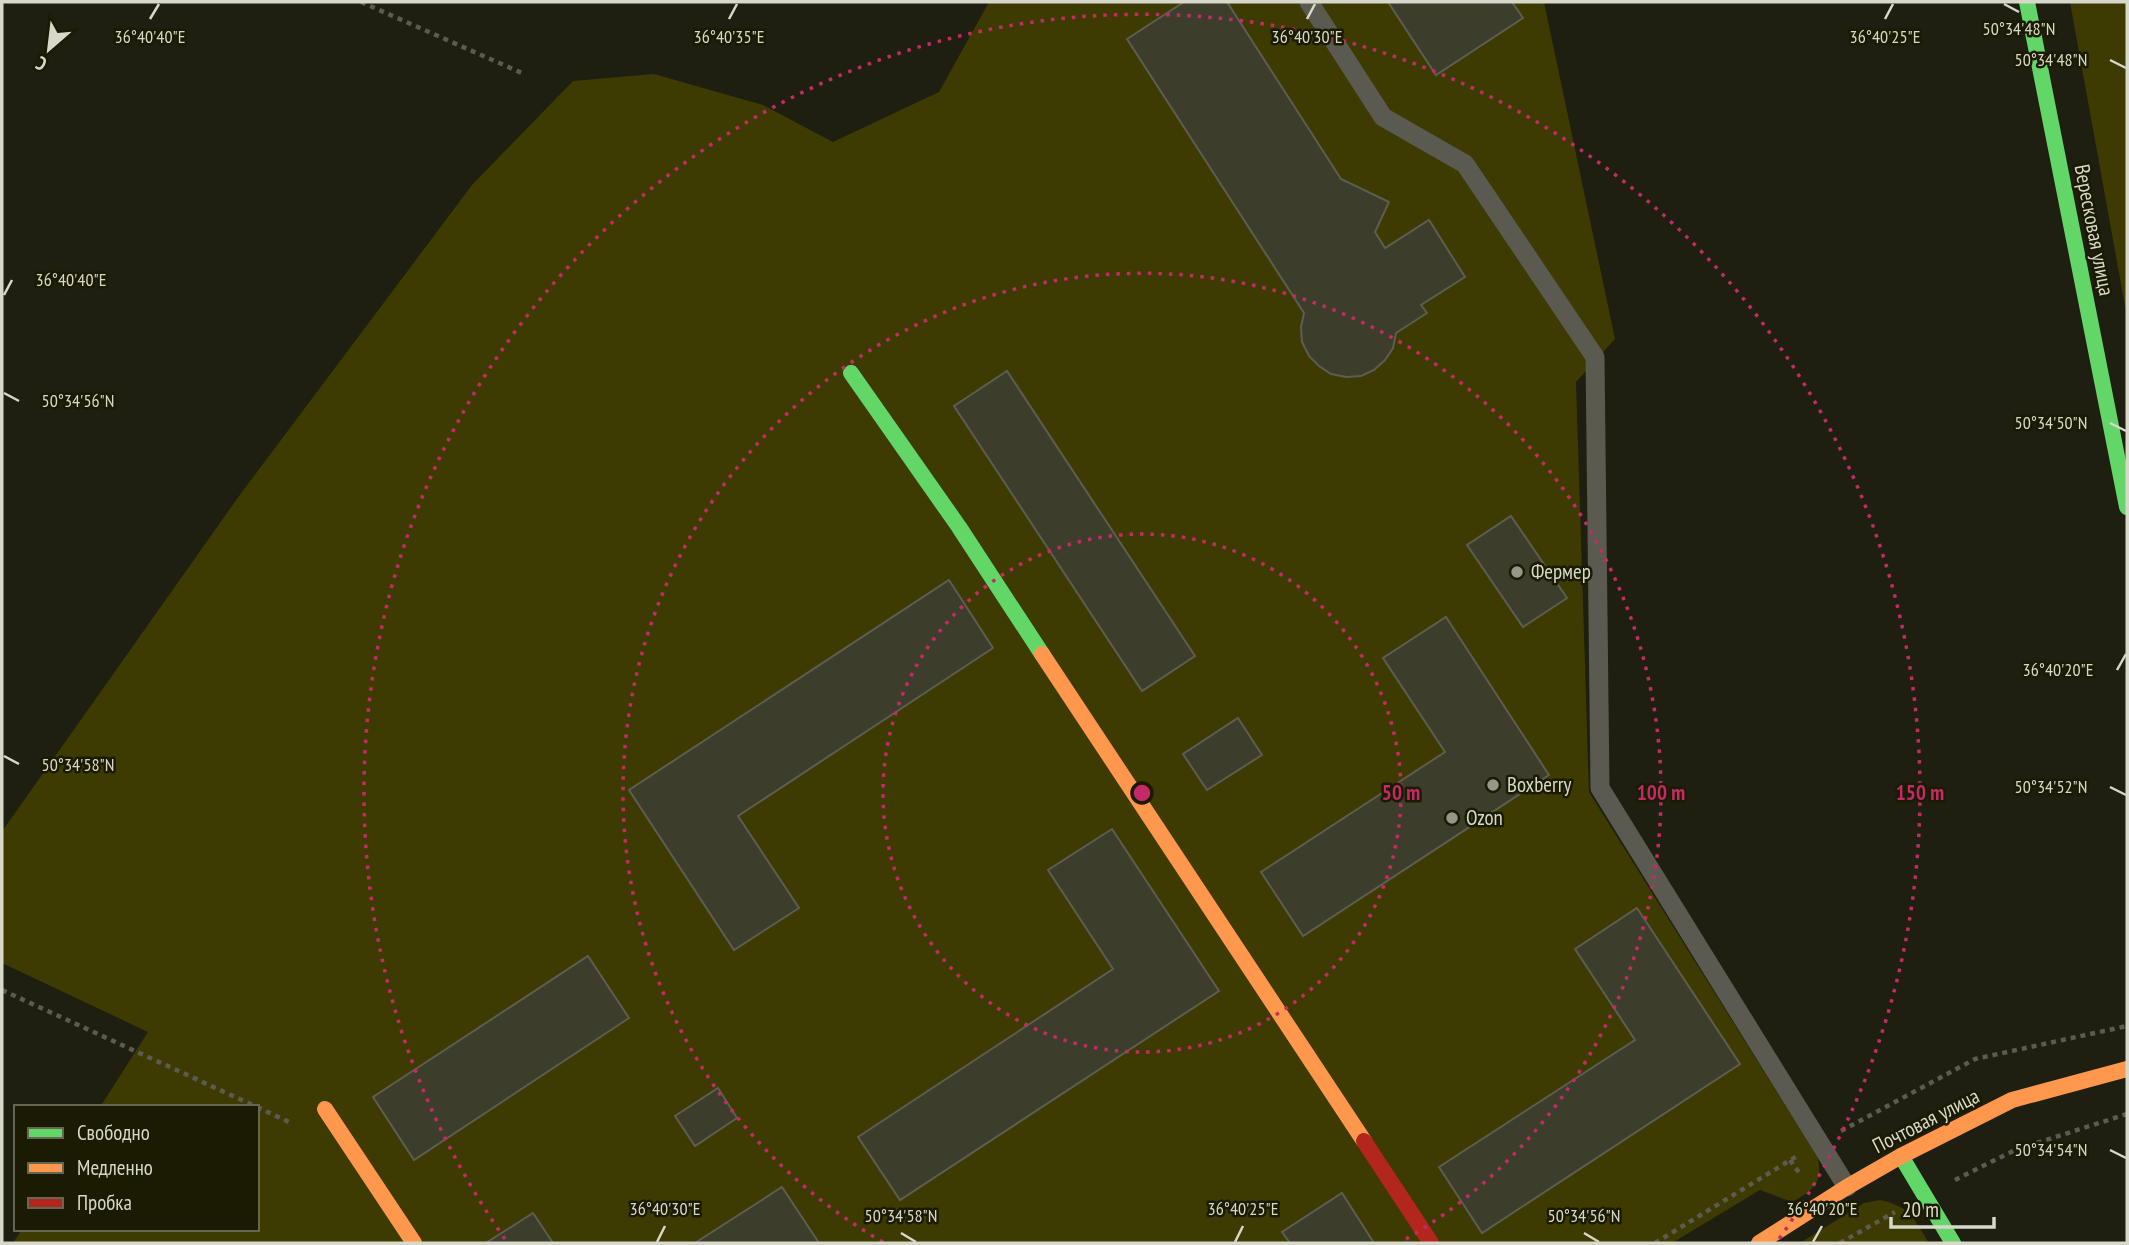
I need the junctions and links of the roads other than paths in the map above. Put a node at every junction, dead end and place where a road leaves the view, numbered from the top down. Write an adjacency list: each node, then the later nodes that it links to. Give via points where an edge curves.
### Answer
1 (1310, 2): 8 (lane, via 1383,117 1465,164 1595,357 1600,788)
2 (2027, 2): 4 (street, Вересковая улица)
3 (851, 373): 10 (street, via 966,538)
4 (2127, 507)
5 (2127, 1069): 7 (street, Почтовая улица, via 2012,1100)
6 (326, 1109): 9 (street)
7 (1901, 1156): 8 (street, Почтовая улица); 12 (street)
8 (1847, 1187): 11 (street, Почтовая улица)
9 (414, 1243)
10 (1431, 1243)
11 (1759, 1243)
12 (1953, 1243)

